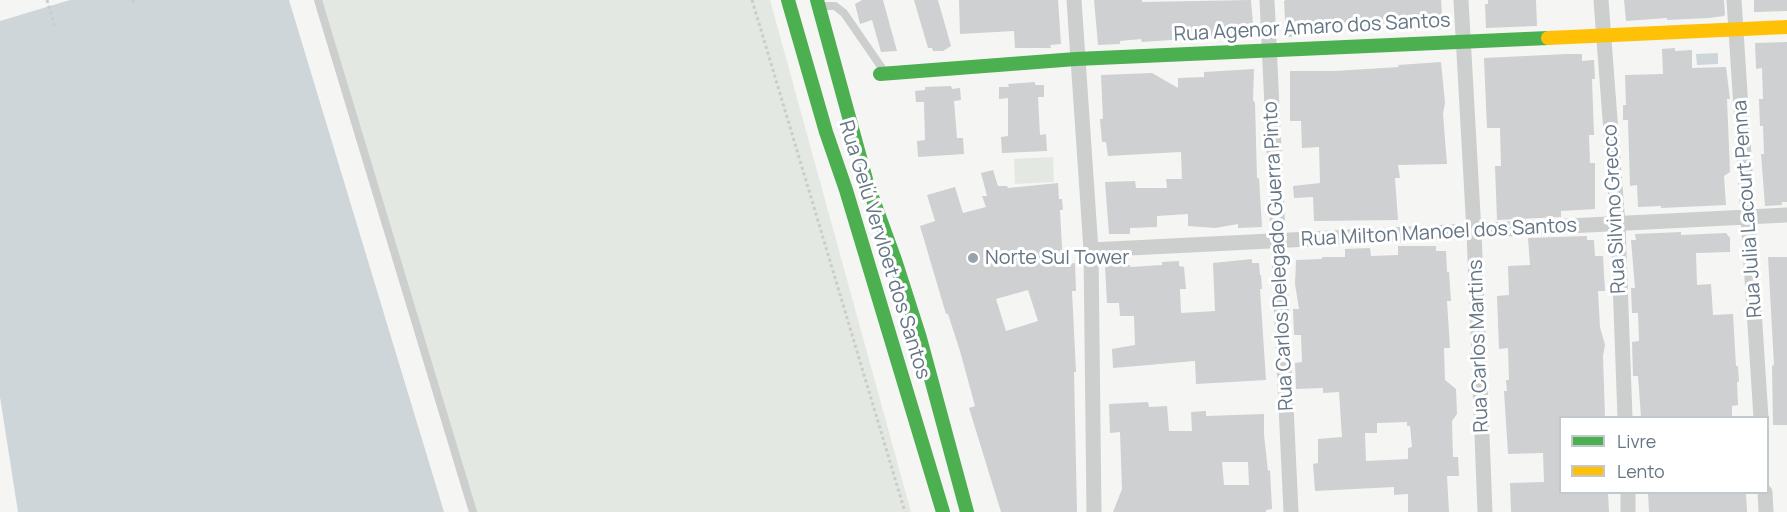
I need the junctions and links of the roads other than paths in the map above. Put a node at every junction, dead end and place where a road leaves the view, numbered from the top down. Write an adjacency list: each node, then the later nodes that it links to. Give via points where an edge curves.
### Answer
1 (318, 0): 26 (lane)
2 (788, 0): 27 (main road, Rua Gelú Vervloet dos Santos)
3 (1074, 0): 14 (street)
4 (1267, 0): 13 (street, Rua Carlos Delegado Guerra Pinto)
5 (1461, 0): 12 (street, Rua Carlos Martins)
6 (1601, 0): 11 (street, Rua Silvino Grecco)
7 (1734, 0): 10 (street, Rua Julia Lacourt Penna)
8 (818, 3): 15 (lane, via 835,6 844,13); 28 (main road, Rua Gelú Vervloet dos Santos, via 867,183 920,338)
9 (1787, 27): 10 (main road, Rua Agenor Amaro dos Santos)
10 (1735, 31): 11 (main road, Rua Agenor Amaro dos Santos); 17 (street, Rua Julia Lacourt Penna)
11 (1604, 37): 12 (main road, Rua Agenor Amaro dos Santos); 18 (street, Rua Silvino Grecco)
12 (1463, 40): 13 (main road, Rua Agenor Amaro dos Santos); 19 (street, Rua Carlos Martins)
13 (1269, 50): 14 (main road, Rua Agenor Amaro dos Santos); 20 (street, Rua Carlos Delegado Guerra Pinto)
14 (1077, 59): 15 (main road, Rua Agenor Amaro dos Santos); 21 (street)
15 (883, 74)
16 (1787, 215): 17 (street, Rua Milton Manoel dos Santos)
17 (1749, 218): 18 (street, Rua Milton Manoel dos Santos); 23 (street, Rua Julia Lacourt Penna)
18 (1618, 225): 19 (street, Rua Milton Manoel dos Santos); 22 (street, Rua Silvino Grecco)
19 (1474, 232): 20 (street, Rua Milton Manoel dos Santos); 31 (street, Rua Carlos Martins)
20 (1279, 240): 21 (street, Rua Milton Manoel dos Santos); 30 (street, Rua Carlos Delegado Guerra Pinto)
21 (1091, 250): 29 (street)
22 (1625, 416)
23 (1761, 416)
24 (1628, 494): 32 (street)
25 (1765, 494): 33 (street)
26 (473, 512)
27 (943, 512)
28 (967, 512)
29 (1094, 512)
30 (1290, 512)
31 (1485, 512)
32 (1628, 512)
33 (1766, 512)

